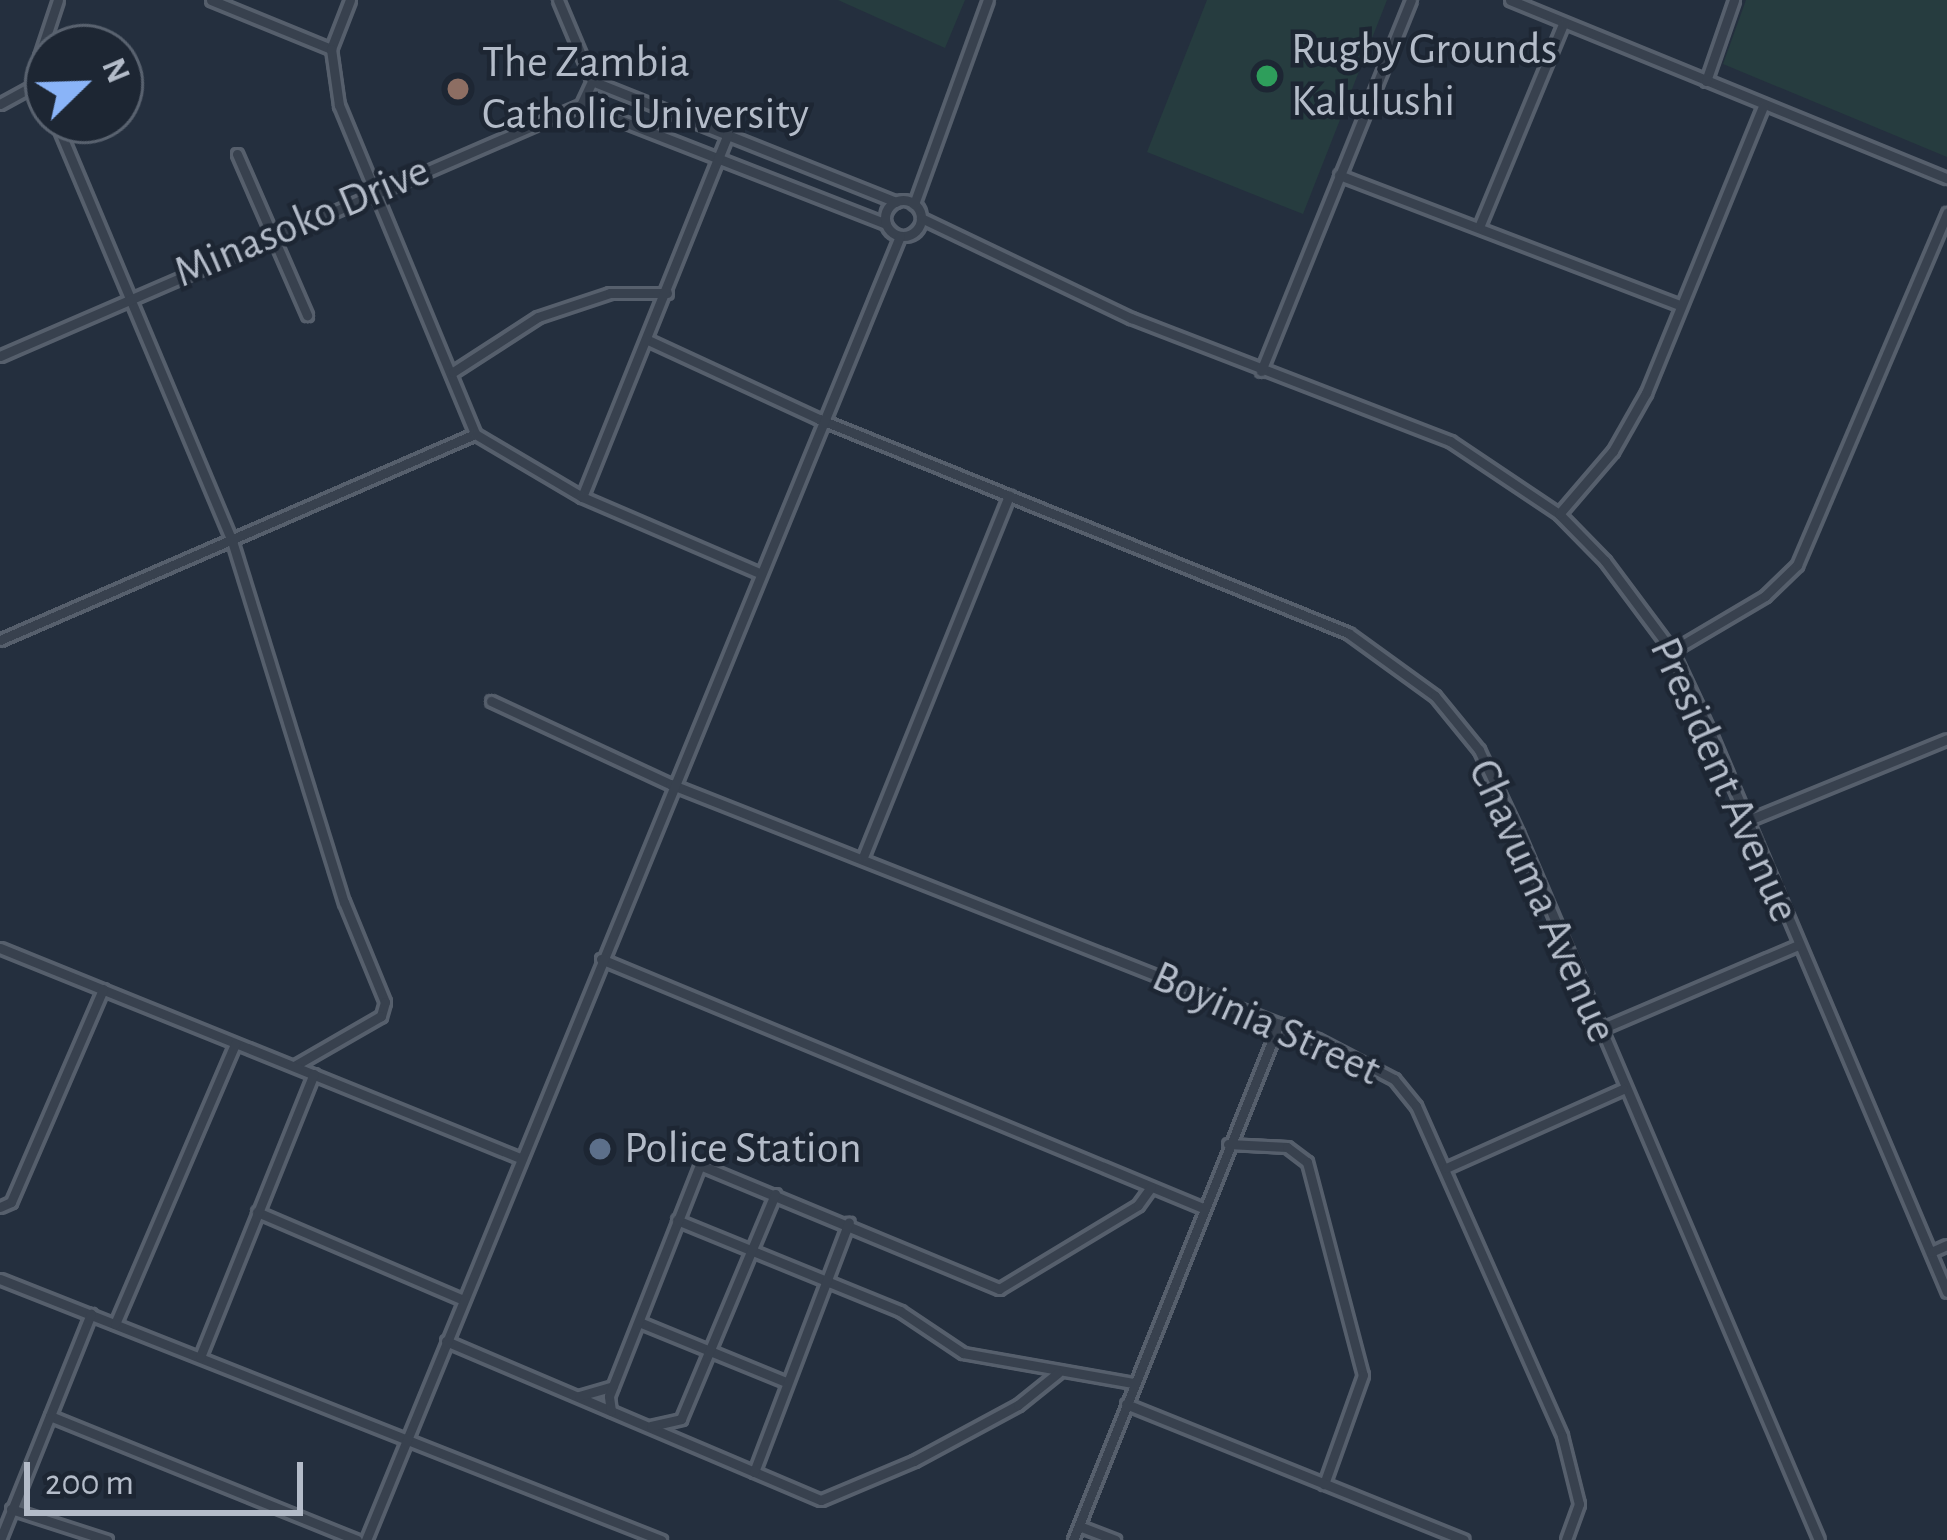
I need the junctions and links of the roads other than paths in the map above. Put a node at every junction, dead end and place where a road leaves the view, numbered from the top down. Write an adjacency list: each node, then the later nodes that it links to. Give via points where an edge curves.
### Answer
1 (211, 0): 9 (street)
2 (350, 0): 9 (street)
3 (558, 0): 10 (street)
4 (988, 0): 21 (street)
5 (1412, 0): 18 (street)
6 (1510, 0): 8 (street)
7 (1734, 0): 11 (street)
8 (1563, 24): 11 (street); 24 (street)
9 (331, 49): 20 (street, via 339,105)
10 (592, 81): 12 (street); 14 (street)
11 (1706, 81): 13 (street)
12 (581, 105): 17 (street, President Avenue); 20 (street, Minasoko Drive)
13 (1763, 106): 19 (street); 30 (street)
14 (728, 133): 17 (street); 21 (street)
15 (65, 144): 29 (street)
16 (237, 154): 26 (street)
17 (718, 158): 25 (street, President Avenue); 28 (street)
18 (1339, 175): 24 (street); 34 (street)
19 (1947, 178)
20 (372, 192): 26 (street, Minasoko Drive); 35 (street)
21 (905, 203): 23 (street); 25 (street)
22 (1947, 213): 44 (street, via 1797,565 1765,596)
23 (921, 218): 25 (street); 27 (street, President Avenue)
24 (1480, 227): 30 (street)
25 (897, 231): 27 (street, President Avenue); 36 (street)
26 (271, 235): 29 (street, Minasoko Drive); 31 (street)
27 (948, 237): 34 (street, President Avenue)
28 (667, 293): 32 (street); 35 (street, via 610,292 538,317)
29 (127, 297): 33 (street, Minasoko Drive); 41 (street)
30 (1678, 304): 40 (street, via 1627,431)
31 (307, 315)
32 (648, 340): 36 (street, Chavuma Avenue); 39 (street)
33 (0, 356)
34 (1261, 370): 40 (street, President Avenue, via 1450,441)
35 (454, 372): 37 (street)
36 (819, 419): 38 (street, Chavuma Avenue); 42 (street)
37 (476, 434): 39 (street); 41 (street)
38 (1009, 494): 49 (street); 55 (street, Chavuma Avenue, via 1348,633 1435,696 1478,750)
39 (582, 497): 42 (street)
40 (1559, 514): 44 (street, President Avenue, via 1606,561)
41 (232, 542): 43 (street); 57 (street, via 344,902 385,1002 381,1016)
42 (757, 572): 47 (street)
43 (0, 640)
44 (1672, 652): 48 (street, President Avenue)
45 (491, 701): 47 (street, Boyinia Street)
46 (1947, 739): 48 (street)
47 (670, 784): 49 (street, Boyinia Street); 52 (street)
48 (1748, 820): 50 (street, President Avenue)
49 (863, 856): 54 (street, Boyinia Street)
50 (1798, 945): 55 (street); 72 (street, President Avenue)
51 (0, 948): 53 (street)
52 (601, 959): 61 (street); 63 (street)
53 (103, 989): 56 (street); 65 (street, via 11,1202)
54 (1279, 1024): 60 (street); 62 (street, Boyinia Street, via 1394,1078)
55 (1601, 1030): 59 (street, Chavuma Avenue)
56 (235, 1044): 57 (street); 79 (street)
57 (294, 1066): 58 (street)
58 (314, 1074): 61 (street); 67 (street)
59 (1622, 1089): 62 (street); 105 (street, Chavuma Avenue)
60 (1228, 1144): 66 (street); 94 (street, via 1287,1147 1307,1162 1363,1375)
61 (520, 1158): 76 (street)
62 (1446, 1168): 104 (street, Boyinia Street, via 1578,1478)
63 (1151, 1187): 66 (street); 69 (street, via 1138,1205 999,1289 954,1276)
64 (775, 1194): 68 (street, via 700,1165); 69 (street); 71 (street)
65 (0, 1208)
66 (1203, 1208): 85 (street)
67 (257, 1212): 76 (street); 82 (street)
68 (677, 1220): 71 (street); 78 (street)
69 (849, 1222): 74 (street)
70 (1947, 1245): 72 (street)
71 (755, 1250): 74 (street); 81 (street)
72 (1930, 1252): 75 (street, President Avenue)
73 (0, 1279): 77 (street)
74 (827, 1280): 83 (street, via 900,1311 948,1348); 84 (street)
75 (1947, 1292)
76 (463, 1300): 80 (street)
77 (91, 1314): 79 (street); 90 (street)
78 (639, 1322): 81 (street); 86 (street)
79 (115, 1324): 82 (street)
80 (446, 1341): 87 (street); 92 (street)
81 (710, 1350): 84 (street); 91 (street, via 679,1422)
82 (200, 1357): 92 (street)
83 (1058, 1373): 85 (street); 93 (street, via 1018,1405 827,1499)
84 (787, 1382): 93 (street)
85 (1134, 1383): 88 (street)
86 (613, 1386): 87 (street); 89 (street)
87 (575, 1397): 89 (street)
88 (1126, 1404): 94 (street); 96 (street)
89 (611, 1411): 91 (street)
90 (50, 1417): 95 (street); 99 (street)
91 (646, 1426): 93 (street)
92 (406, 1440): 99 (street); 100 (street)
93 (754, 1472)
94 (1324, 1484): 103 (street)
95 (11, 1509): 97 (street); 98 (street)
96 (1079, 1526): 101 (street); 102 (street)
97 (0, 1538)
98 (107, 1540)
99 (362, 1540)
100 (661, 1540)
101 (1073, 1540)
102 (1115, 1540)
103 (1464, 1540)
104 (1566, 1540)
105 (1819, 1540)

